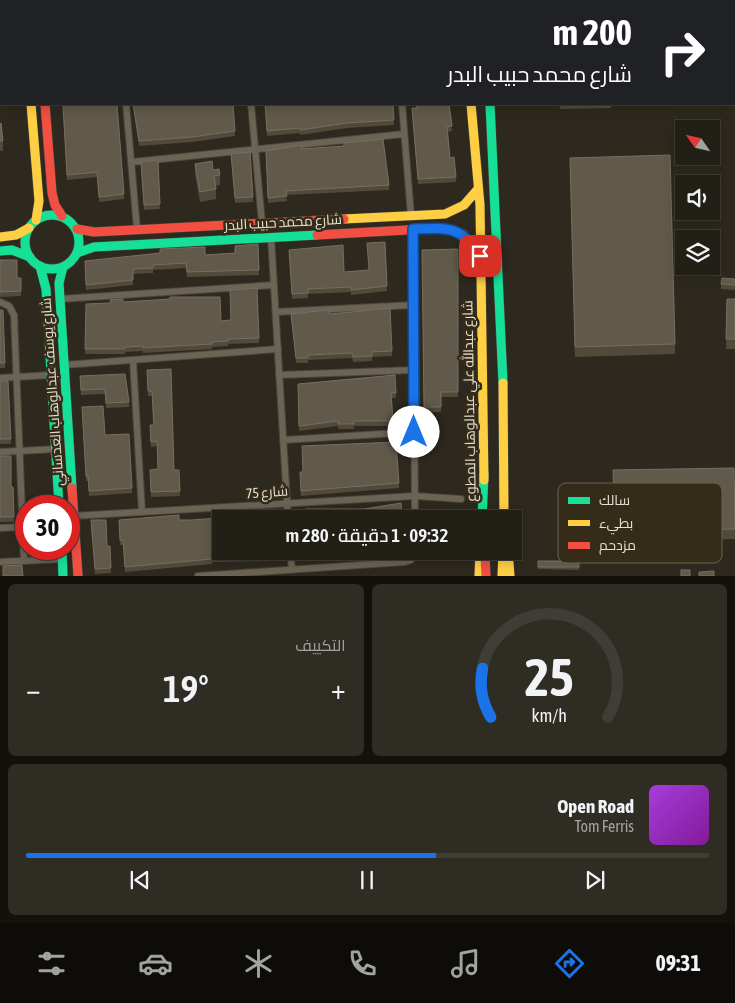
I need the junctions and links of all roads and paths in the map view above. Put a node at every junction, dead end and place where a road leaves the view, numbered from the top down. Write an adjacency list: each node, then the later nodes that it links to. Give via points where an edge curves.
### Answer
1 (31, 105): 13 (main road)
2 (45, 105): 12 (main road)
3 (126, 105): 10 (street)
4 (251, 105): 9 (street)
5 (402, 105): 8 (street)
6 (471, 105): 11 (main road, شارع عبدالله علي عبدالوهاب المطوع)
7 (490, 105): 71 (main road, via 503,390)
8 (404, 134): 9 (street); 16 (street)
9 (255, 150): 10 (street); 20 (street)
10 (132, 162): 24 (street)
11 (478, 189): 14 (main road, شارع محمد حبيب البدر, via 457,211); 36 (main road, شارع عبدالله علي عبدالوهاب المطوع)
12 (53, 200): 13 (main road, via 46,205); 15 (main road)
13 (39, 201): 18 (main road)
14 (445, 214): 16 (main road, شارع محمد حبيب البدر); 25 (main road, via 448,224)
15 (62, 216): 18 (main road, via 48,214); 26 (main road)
16 (411, 216): 17 (main road, شارع محمد حبيب البدر)
17 (361, 218): 19 (main road, شارع محمد حبيب البدر); 28 (main road, via 358,222)
18 (36, 220): 23 (main road)
19 (341, 220): 20 (main road, شارع محمد حبيب البدر); 29 (main road)
20 (262, 223): 21 (main road, شارع محمد حبيب البدر)
21 (207, 225): 22 (main road, شارع محمد حبيب البدر); 32 (main road)
22 (190, 226): 24 (main road, شارع محمد حبيب البدر); 33 (main road, via 194,231)
23 (29, 228): 30 (main road); 37 (main road, via 25,243)
24 (137, 228): 26 (main road, شارع محمد حبيب البدر, via 90,232)
25 (443, 228): 27 (main road, شارع محمد حبيب البدر); 36 (main road, شارع محمد حبيب البدر, via 463,234)
26 (77, 229): 35 (main road)
27 (413, 229): 28 (main road, شارع محمد حبيب البدر); 43 (street)
28 (361, 231): 29 (main road, شارع محمد حبيب البدر)
29 (341, 233): 31 (main road, شارع محمد حبيب البدر)
30 (5, 237): 34 (main road, via 13,244)
31 (270, 237): 32 (main road, شارع محمد حبيب البدر); 40 (street)
32 (210, 240): 33 (main road, شارع محمد حبيب البدر)
33 (188, 242): 35 (main road, شارع محمد حبيب البدر, via 90,248)
34 (4, 250): 37 (main road)
35 (77, 253): 39 (main road)
36 (480, 256): 70 (main road, شارع عبدالله علي عبدالوهاب المطوع)
37 (30, 257): 38 (main road)
38 (40, 266): 39 (main road, via 49,269); 49 (main road, شارع يوسف عبدالوهاب العدساني, via 46,289)
39 (63, 267): 41 (main road, شارع يوسف عبدالوهاب العدساني, via 59,277)
40 (274, 286): 41 (street); 44 (street)
41 (60, 298): 47 (main road, شارع يوسف عبدالوهاب العدساني)
42 (3, 303): 51 (street, via 14,314)
43 (414, 305): 44 (street); 48 (street)
44 (276, 312): 45 (street)
45 (278, 349): 46 (street); 50 (street)
46 (133, 360): 47 (street); 72 (street)
47 (64, 365): 54 (main road, شارع يوسف عبدالوهاب العدساني)
48 (414, 370): 50 (street); 57 (street)
49 (51, 375): 51 (street); 53 (main road, شارع يوسف عبدالوهاب العدساني)
50 (280, 375): 58 (street)
51 (18, 377): 52 (street); 60 (street)
52 (0, 378)
53 (53, 404): 54 (main road, via 59,410); 56 (main road, شارع يوسف عبدالوهاب العدساني)
54 (67, 406): 55 (main road, شارع يوسف عبدالوهاب العدساني)
55 (68, 424): 56 (main road, via 60,420); 64 (main road, شارع يوسف عبدالوهاب العدساني)
56 (55, 426): 59 (main road, شارع يوسف عبدالوهاب العدساني)
57 (414, 432): 58 (street); 65 (street)
58 (283, 440): 67 (street)
59 (56, 449): 60 (street); 63 (main road, شارع يوسف عبدالوهاب العدساني)
60 (20, 451): 61 (street); 62 (street)
61 (0, 452)
62 (21, 495)
63 (58, 495)
64 (72, 495)
65 (415, 496): 66 (street, شارع 75); 67 (street, شارع 75); 69 (street)
66 (461, 499)
67 (287, 503): 68 (street); 72 (street, شارع 75)
68 (287, 510)
69 (415, 510)
70 (483, 510)
71 (505, 510)
72 (142, 512): 73 (street, شارع 75)
73 (80, 516)
74 (15, 527): 75 (street)
75 (0, 528)
76 (62, 560): 84 (street); 87 (main road)
77 (77, 560): 88 (main road, شارع يوسف عبدالوهاب العدساني)
78 (291, 560): 86 (street)
79 (411, 560): 86 (street)
80 (480, 560): 90 (main road)
81 (485, 560): 91 (main road)
82 (503, 560): 92 (main road)
83 (509, 560): 93 (main road)
84 (24, 561): 85 (street)
85 (0, 562)
86 (292, 570): 89 (street)
87 (63, 576)
88 (78, 576)
89 (198, 576)
90 (479, 576)
91 (486, 576)
92 (502, 576)
93 (510, 576)

